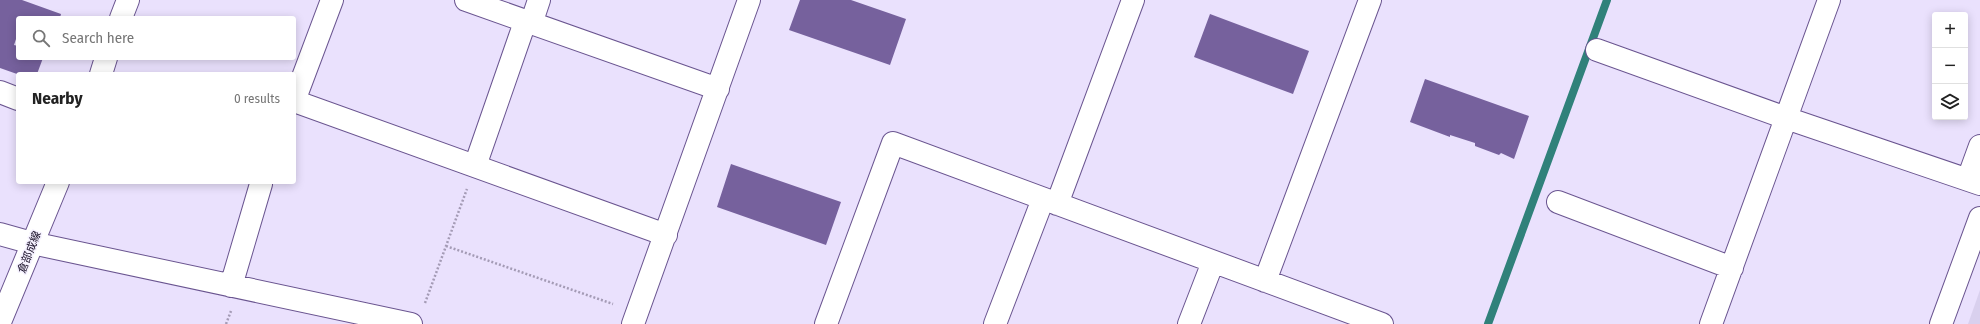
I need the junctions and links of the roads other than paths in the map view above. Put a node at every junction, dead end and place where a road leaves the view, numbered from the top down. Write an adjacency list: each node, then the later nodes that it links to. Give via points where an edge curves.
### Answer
1 (128, 0): 9 (street)
2 (332, 0): 16 (street)
3 (466, 0): 10 (street)
4 (539, 0): 10 (street)
5 (749, 0): 14 (street)
6 (1132, 0): 25 (street)
7 (1370, 0): 33 (street)
8 (1829, 0): 19 (street)
9 (123, 16)
10 (528, 23): 14 (street); 21 (street)
11 (1597, 50): 19 (street)
12 (105, 60): 13 (street)
13 (101, 72)
14 (718, 89): 29 (street)
15 (0, 92): 17 (street)
16 (296, 96)
17 (16, 99)
18 (296, 102): 21 (street)
19 (1786, 118): 22 (street); 32 (street)
20 (1980, 146): 22 (street)
21 (475, 166): 29 (street)
22 (1974, 181)
23 (57, 184): 30 (street, 倉部成線)
24 (259, 184): 34 (street)
25 (1050, 202): 31 (street); 38 (street, via 893,143); 39 (street)
26 (1558, 202): 32 (street)
27 (1980, 218): 43 (street)
28 (0, 234): 30 (street)
29 (666, 235): 36 (street)
30 (32, 243): 34 (street); 37 (street, 倉部成線)
31 (1213, 262): 33 (street); 40 (street)
32 (1732, 268): 42 (street)
33 (1265, 281): 41 (street)
34 (231, 286): 35 (street)
35 (417, 317)
36 (635, 318)
37 (0, 322)
38 (826, 324)
39 (995, 324)
40 (1189, 324)
41 (1379, 324)
42 (1711, 324)
43 (1941, 324)

